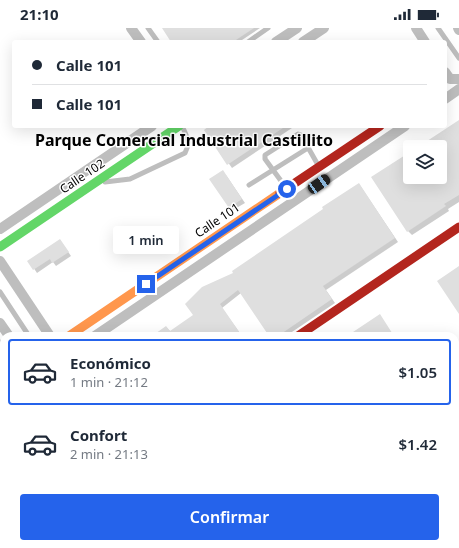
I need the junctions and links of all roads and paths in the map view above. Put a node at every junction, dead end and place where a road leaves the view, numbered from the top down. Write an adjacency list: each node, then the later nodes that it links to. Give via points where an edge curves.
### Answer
1 (131, 28): 8 (street)
2 (148, 28): 9 (lane)
3 (268, 28): 10 (lane)
4 (297, 28): 11 (street)
5 (324, 28): 12 (street)
6 (416, 28): 13 (street)
7 (438, 28): 14 (lane)
8 (140, 40)
9 (157, 40)
10 (251, 40)
11 (279, 40)
12 (306, 40)
13 (424, 40)
14 (446, 40)
15 (447, 41): 16 (lane)
16 (459, 58)
17 (459, 72): 18 (street)
18 (450, 78)
19 (459, 89): 20 (street)
20 (447, 98)
21 (149, 128): 34 (street, Calle 102)
22 (176, 128): 29 (street, Calle 102)
23 (183, 128): 29 (lane, via 188,141 185,153 130,179)
24 (377, 128): 27 (street, Calle 101)
25 (402, 128): 32 (street)
26 (308, 148): 27 (lane); 28 (lane); 28 (lane, via 298,134 265,155 265,159)
27 (320, 167): 31 (street, Calle 101)
28 (274, 170): 30 (lane); 31 (lane)
29 (95, 183): 35 (street, Calle 102)
30 (249, 185)
31 (287, 189): 32 (lane); 42 (street, Calle 101)
32 (295, 200): 43 (street)
33 (459, 227): 44 (street)
34 (0, 229)
35 (0, 247)
36 (0, 261): 41 (street)
37 (0, 292): 40 (lane)
38 (0, 323): 39 (street)
39 (6, 332)
40 (26, 332)
41 (47, 332)
42 (76, 332)
43 (101, 332)
44 (304, 332)

